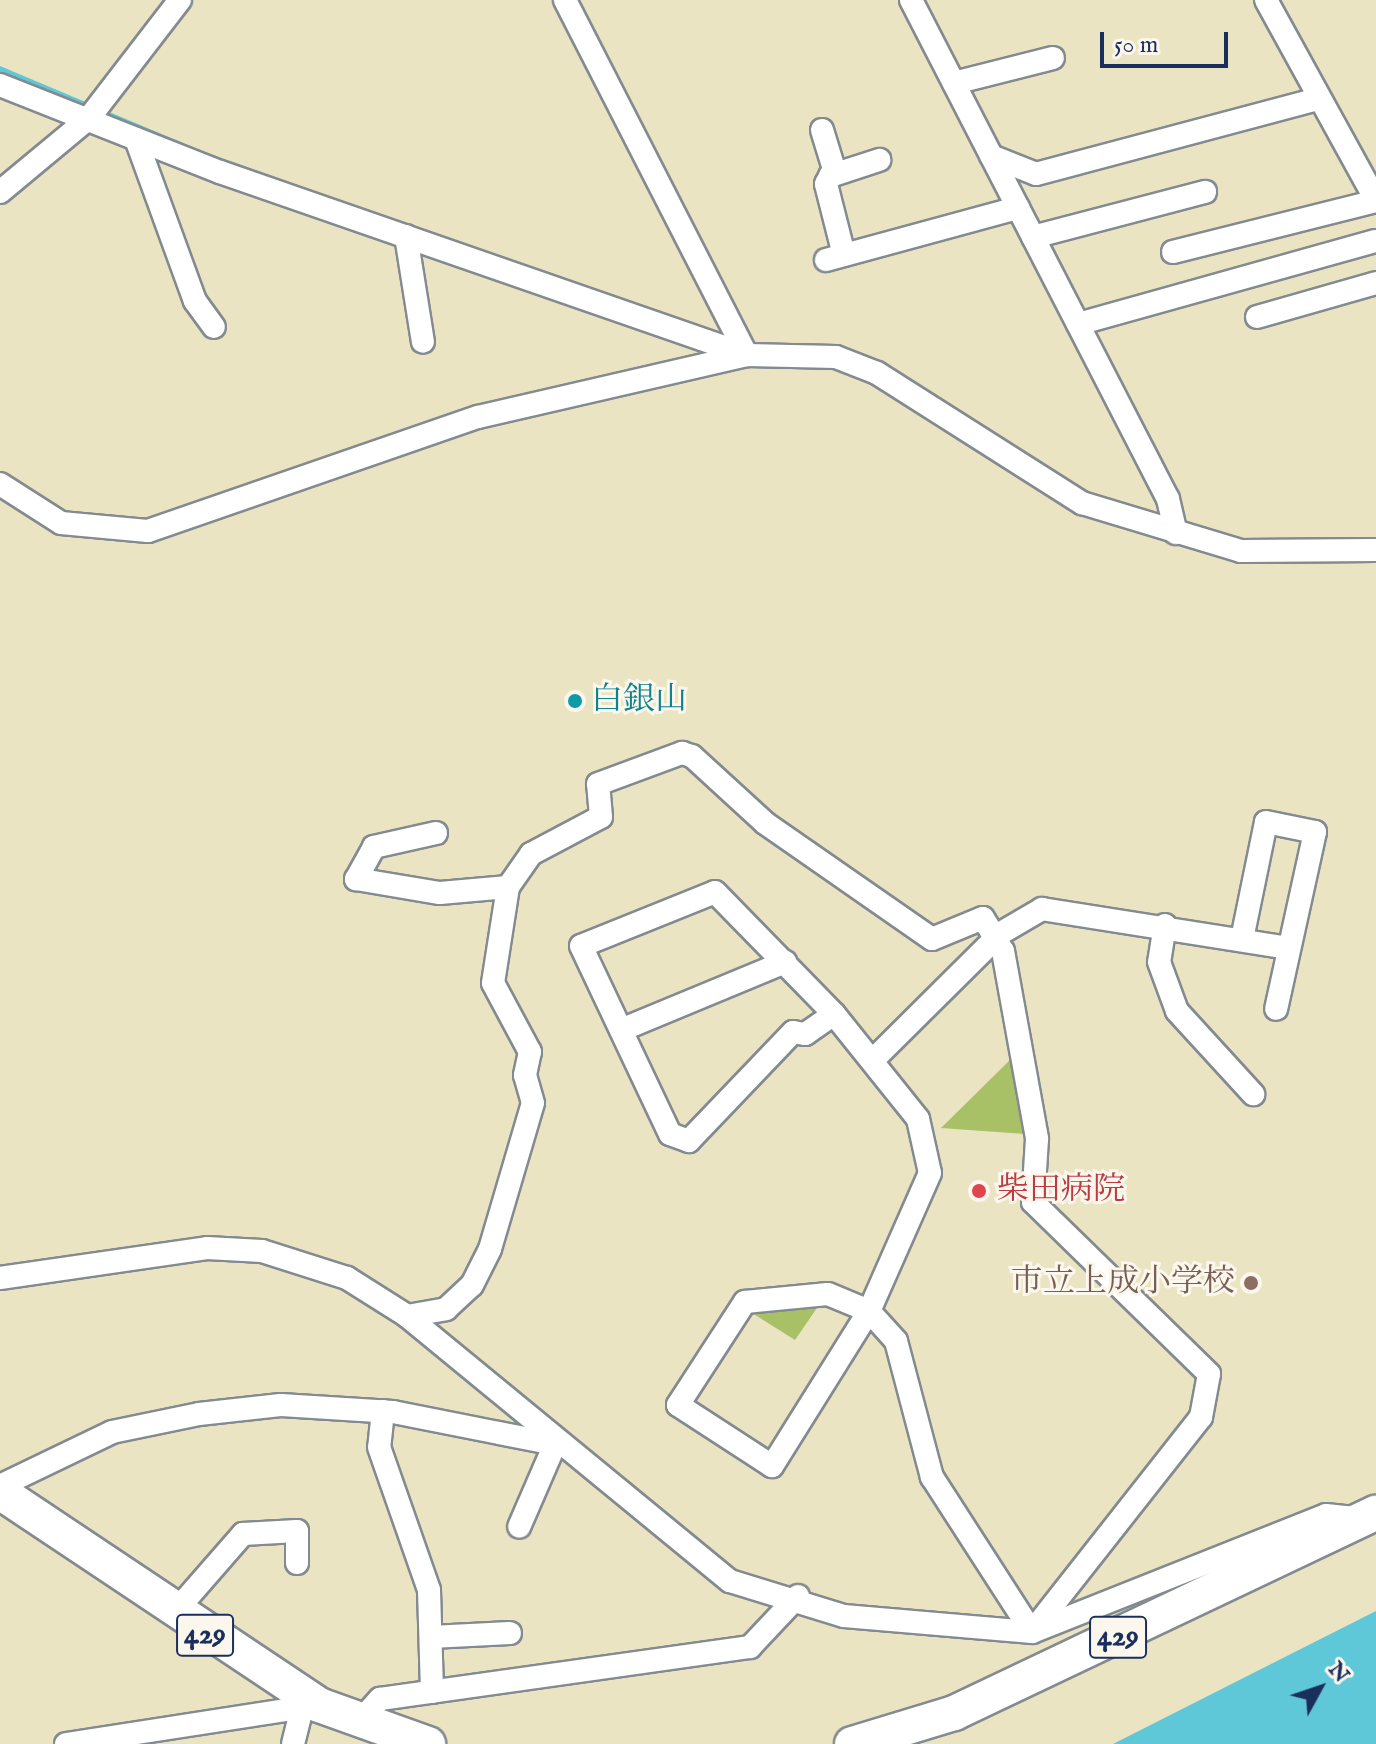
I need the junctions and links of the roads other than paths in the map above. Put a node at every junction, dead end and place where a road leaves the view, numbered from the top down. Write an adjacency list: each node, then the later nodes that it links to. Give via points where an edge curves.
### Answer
1 (180, 0): 9 (street)
2 (565, 0): 28 (street)
3 (911, 0): 6 (street)
4 (1266, 0): 8 (street)
5 (1053, 58): 6 (street)
6 (954, 83): 12 (street)
7 (0, 85): 9 (street)
8 (1317, 99): 12 (street, via 1036,174); 17 (street)
9 (89, 118): 11 (street); 15 (street)
10 (822, 130): 14 (street)
11 (136, 139): 19 (street); 26 (street, via 195,301)
12 (991, 156): 18 (street)
13 (879, 160): 14 (street)
14 (830, 176): 18 (street, via 826,184 835,257)
15 (0, 192)
16 (1205, 192): 20 (street)
17 (1376, 201): 22 (street)
18 (1018, 208): 20 (street)
19 (406, 236): 27 (street); 28 (street)
20 (1033, 237): 25 (street)
21 (1376, 241): 25 (street)
22 (1173, 252)
23 (1376, 283): 24 (street)
24 (1257, 317)
25 (1078, 324): 30 (street, via 1168,499)
26 (214, 327)
27 (423, 342)
28 (747, 355): 29 (street, via 478,417 148,531 61,523); 30 (street, via 836,357 877,373 1036,479)
29 (0, 484)
30 (1176, 533): 31 (street, via 1241,551)
31 (1376, 550)
32 (436, 833): 33 (street, via 374,847 356,879 440,893)
33 (508, 887): 36 (street, via 531,854 601,817 598,784 682,753 707,767 765,823 932,939 983,918); 46 (street, via 493,983 530,1052 525,1075 533,1103 490,1249 472,1285 446,1309)
34 (1165, 925): 35 (street); 36 (street, via 1042,909); 43 (street, via 1159,962 1177,1011)
35 (1242, 939): 37 (street); 37 (street, via 1266,822 1315,832)
36 (1000, 940): 42 (street); 55 (street, via 1037,1139 1033,1202 1209,1374 1201,1417)
37 (1288, 948): 39 (street)
38 (785, 962): 40 (street); 41 (street); 41 (street, via 715,892 581,946)
39 (1276, 1009)
40 (834, 1014): 41 (street, via 805,1034 793,1032 689,1141 670,1134); 42 (street)
41 (621, 1030)
42 (873, 1060): 45 (street, via 918,1119 930,1173)
43 (1253, 1094)
44 (0, 1278): 46 (street, via 207,1248 262,1251 347,1278)
45 (869, 1311): 45 (street, via 772,1466 678,1405 745,1302 828,1294); 55 (street, via 896,1341 932,1477 967,1542)
46 (407, 1316): 48 (street)
47 (383, 1411): 48 (street); 49 (street, via 281,1405 199,1414 112,1432); 57 (street, via 379,1447 429,1590)
48 (555, 1444): 51 (street); 53 (street, via 730,1581)
49 (0, 1489): 54 (highway, 429)
50 (1370, 1516): 55 (street, via 1326,1515); 60 (highway, 429)
51 (519, 1527)
52 (297, 1563): 54 (street, via 297,1531 243,1534)
53 (798, 1596): 55 (street, via 844,1616); 58 (street, via 750,1647)
54 (174, 1613): 59 (highway, 429)
55 (1032, 1632)
56 (510, 1633): 57 (street)
57 (431, 1637): 58 (street)
58 (432, 1692): 61 (street, via 380,1699)
59 (310, 1708): 61 (highway, 429); 62 (street); 63 (street)
60 (954, 1713): 65 (highway, 429); 66 (street)
61 (360, 1721): 64 (highway, 429)
62 (66, 1744)
63 (293, 1744)
64 (428, 1744)
65 (852, 1744)
66 (889, 1744)

